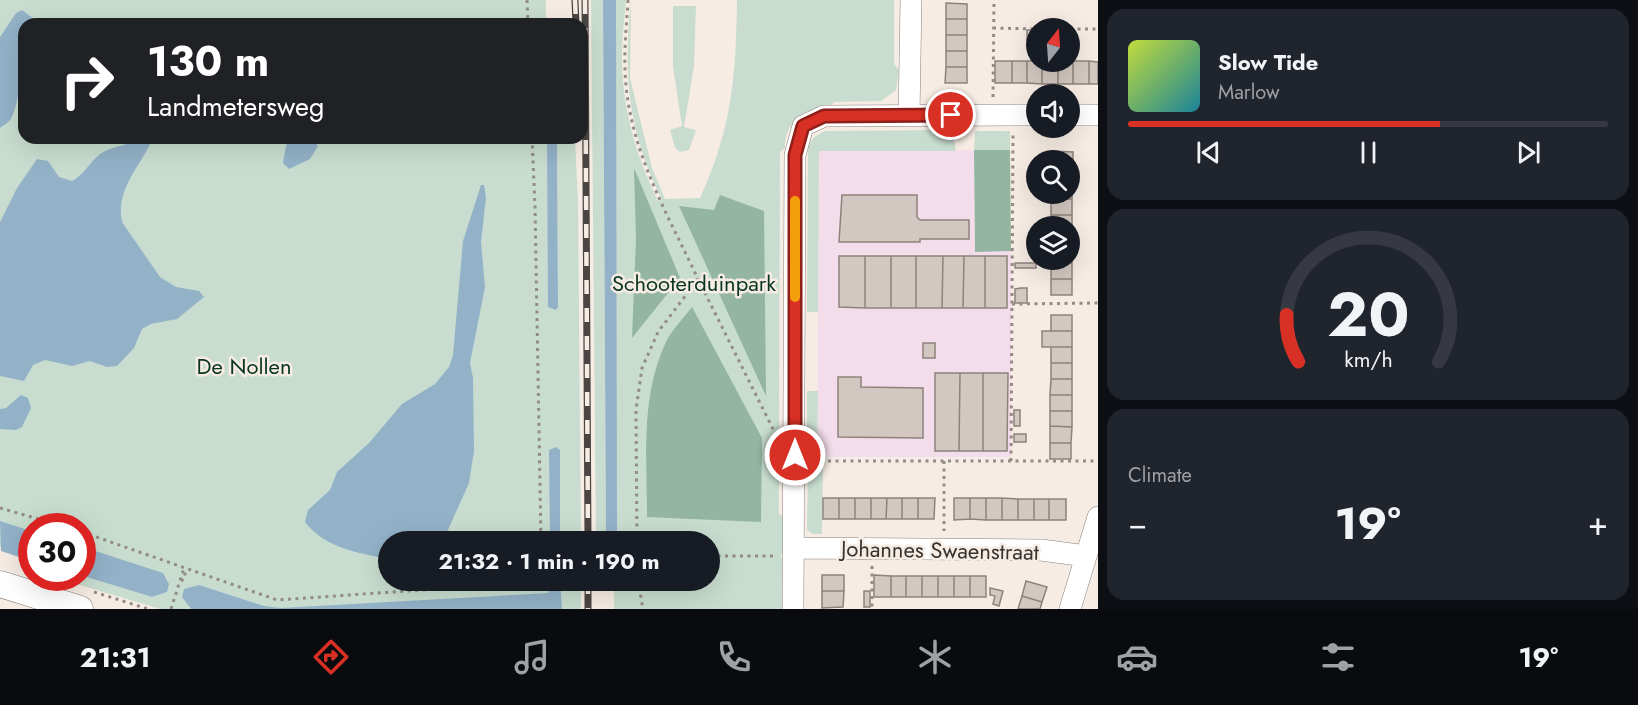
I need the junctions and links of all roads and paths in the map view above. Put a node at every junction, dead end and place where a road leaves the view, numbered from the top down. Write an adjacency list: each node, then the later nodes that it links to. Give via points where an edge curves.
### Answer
1 (527, 0): 5 (path)
2 (628, 0): 16 (path, via 625,69 635,138 654,188)
3 (911, 0): 14 (street)
4 (994, 0): 6 (path)
5 (528, 18)
6 (993, 28): 7 (path); 10 (path)
7 (1026, 29)
8 (1080, 29): 9 (path)
9 (1098, 29)
10 (1003, 115): 11 (street); 14 (street); 18 (path)
11 (1026, 115)
12 (1080, 115): 13 (street)
13 (1098, 115)
14 (909, 116): 19 (street, via 824,116 803,126 795,155)
15 (532, 144): 26 (path)
16 (698, 279): 19 (path, via 772,429); 27 (path, via 658,332 642,368 636,410)
17 (1098, 303): 18 (path)
18 (1012, 304): 21 (path)
19 (795, 455): 20 (path, via 806,461); 29 (street)
20 (944, 461): 21 (path); 31 (path)
21 (1011, 461): 22 (path)
22 (1098, 461)
23 (0, 508): 24 (path)
24 (18, 513)
25 (1098, 517): 33 (street)
26 (541, 531)
27 (637, 531)
28 (96, 537): 34 (path)
29 (794, 548): 30 (street, Johannes Swaenstraat); 32 (path, via 782,556); 42 (street)
30 (872, 549): 31 (street, Johannes Swaenstraat); 43 (path)
31 (944, 549): 33 (street, Johannes Swaenstraat, via 1041,550)
32 (720, 556)
33 (1086, 556): 44 (street)
34 (184, 568): 36 (path, via 277,600); 40 (path)
35 (0, 584): 38 (street)
36 (407, 591)
37 (640, 591): 41 (path)
38 (82, 599): 39 (path)
39 (148, 609)
40 (171, 609)
41 (643, 609)
42 (793, 609)
43 (872, 609)
44 (1070, 609)

